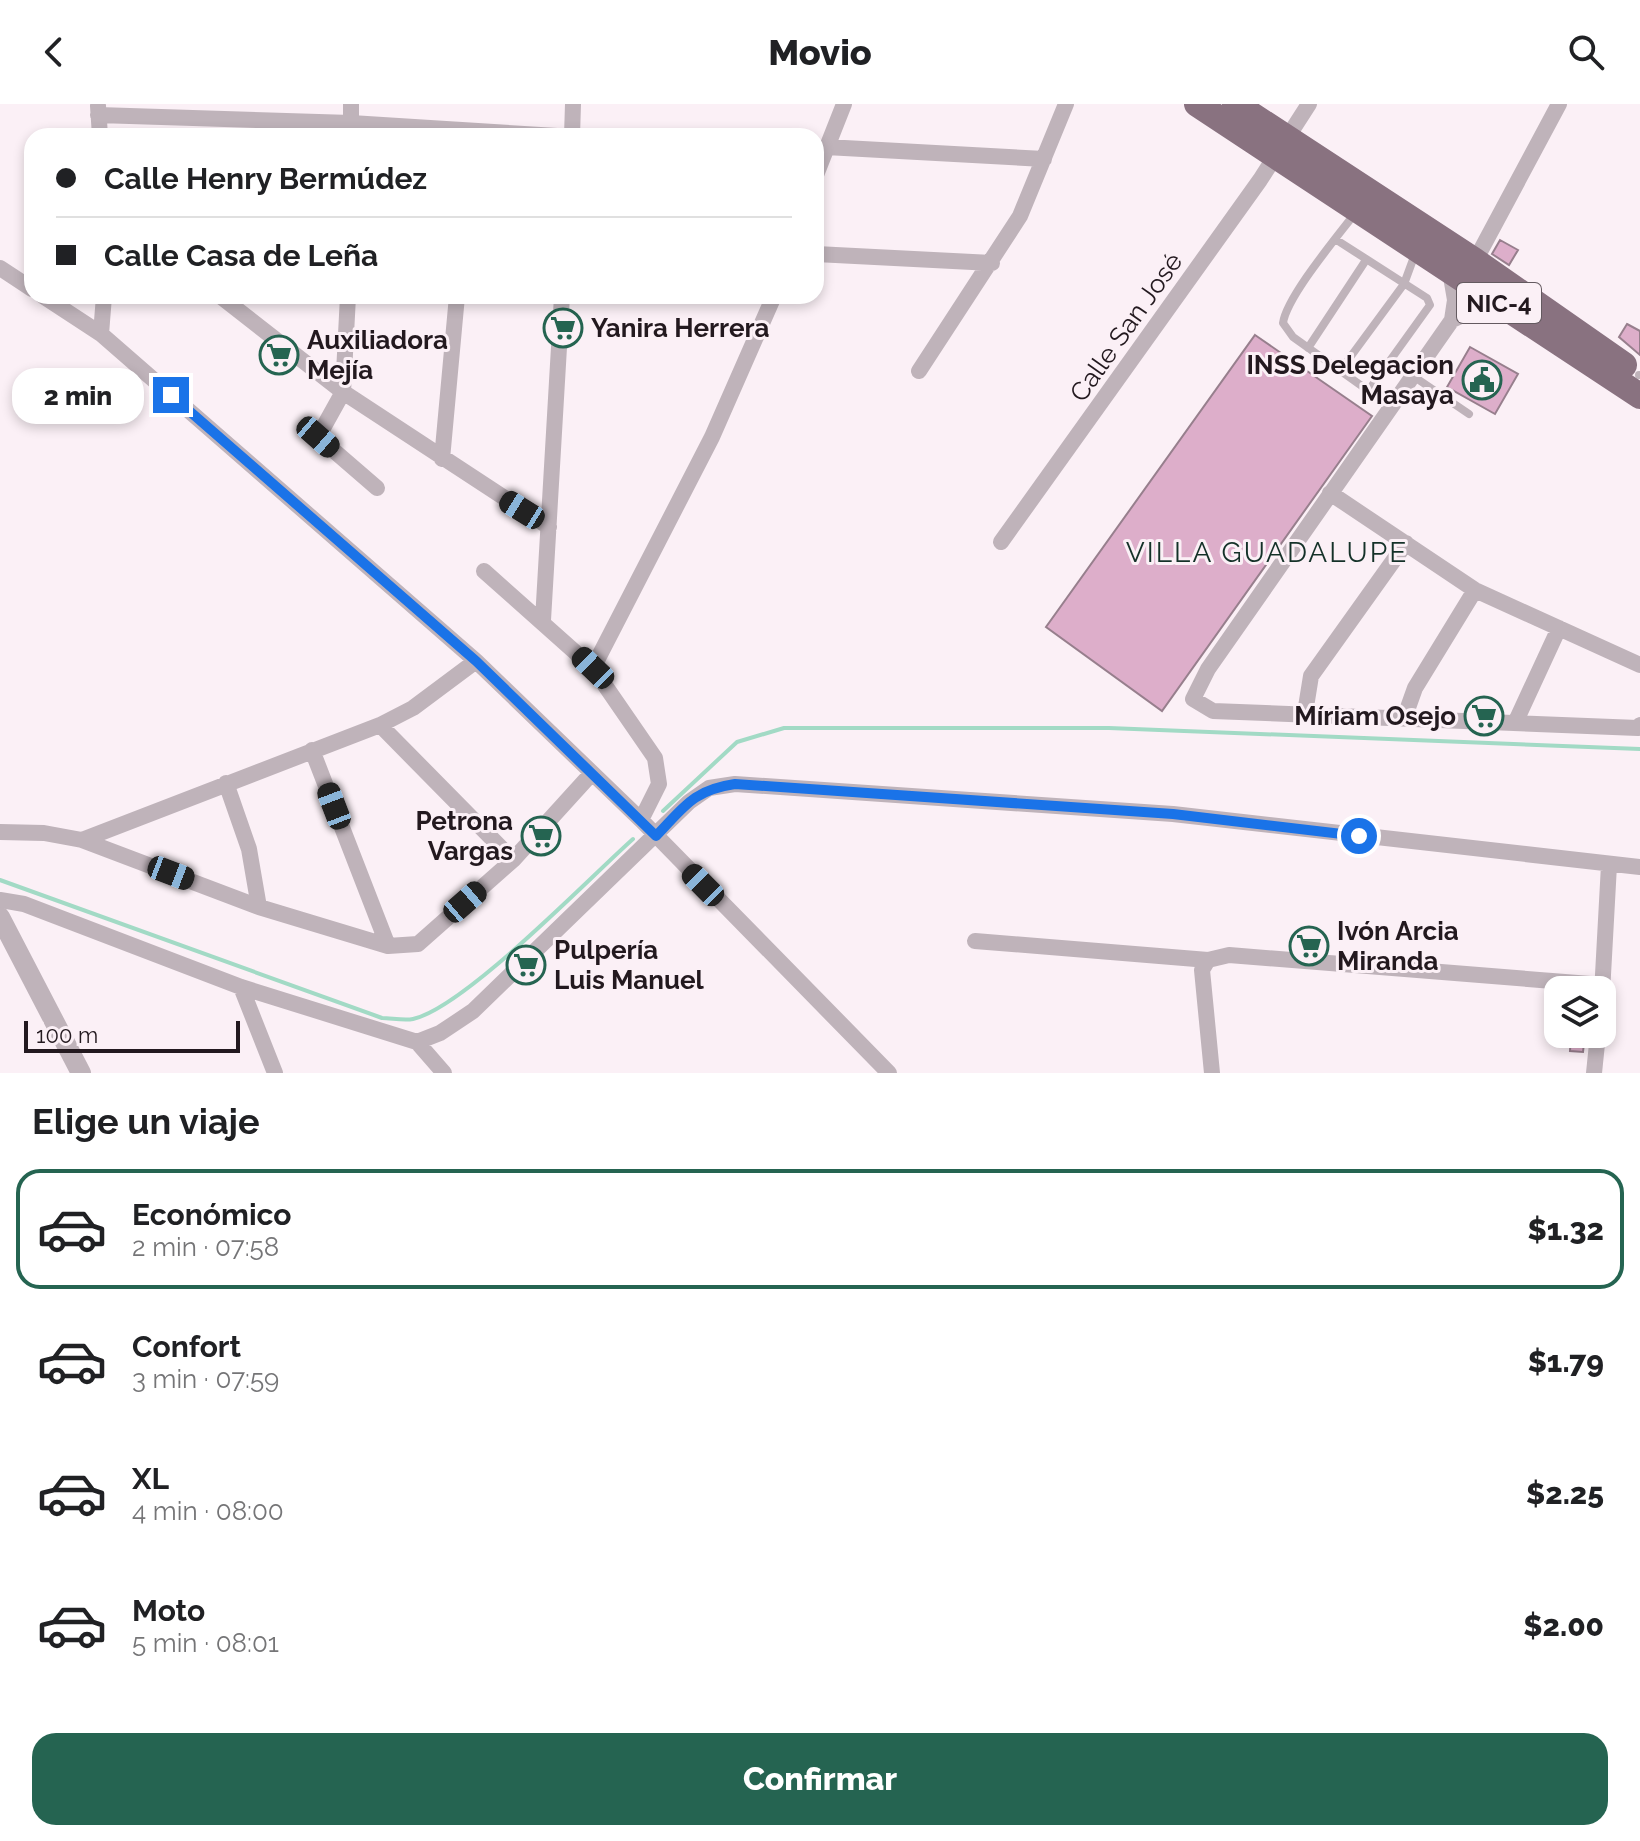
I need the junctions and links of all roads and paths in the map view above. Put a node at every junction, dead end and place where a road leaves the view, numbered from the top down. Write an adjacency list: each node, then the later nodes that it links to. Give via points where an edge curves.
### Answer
1 (351, 104): 11 (street)
2 (573, 104): 12 (street)
3 (844, 104): 14 (street)
4 (1066, 104): 16 (street)
5 (1197, 104): 13 (highway, NIC-4)
6 (1235, 104): 13 (highway, NIC-4)
7 (1309, 104): 13 (street, Calle San José)
8 (1559, 104): 22 (street)
9 (98, 110): 10 (street)
10 (326, 128)
11 (351, 128)
12 (572, 128)
13 (1281, 146): 17 (highway, NIC-4); 50 (street, Calle San José)
14 (826, 147): 15 (street); 16 (street)
15 (824, 153)
16 (1044, 159): 23 (street, via 1020,216)
17 (1364, 201): 18 (lane); 19 (highway, NIC-4); 22 (highway, NIC-4)
18 (1335, 239): 21 (lane); 38 (lane, via 1284,315 1287,330)
19 (1417, 250): 25 (highway, NIC-4); 27 (lane)
20 (824, 254): 23 (street)
21 (1366, 260): 27 (lane); 38 (lane)
22 (1475, 261): 41 (highway, NIC-4)
23 (992, 263): 39 (street)
24 (0, 268): 26 (street)
25 (1450, 271): 35 (highway, NIC-4); 36 (street)
26 (24, 284)
27 (1404, 284): 40 (lane); 40 (lane, via 1427,298 1428,311 1371,387 1362,388)
28 (55, 304): 37 (street)
29 (103, 304): 37 (street)
30 (230, 304): 43 (street)
31 (348, 304): 43 (street)
32 (456, 304): 46 (street)
33 (562, 304): 49 (street)
34 (770, 304): 58 (street, via 712,437)
35 (1506, 308): 36 (street); 44 (highway, NIC-4)
36 (1452, 320): 42 (street)
37 (101, 334): 56 (street)
38 (1308, 348): 40 (lane)
39 (919, 371)
40 (1340, 371)
41 (1640, 375)
42 (1412, 376): 45 (lane); 48 (street)
43 (343, 392): 46 (street); 47 (street, via 318,437)
44 (1640, 396)
45 (1469, 414)
46 (442, 459): 49 (street)
47 (377, 488)
48 (1330, 493): 51 (street); 59 (street, via 1208,669 1193,699 1213,711)
49 (549, 527): 54 (street)
50 (1001, 542)
51 (1406, 543): 53 (street); 59 (street, via 1311,676)
52 (484, 571): 54 (street)
53 (1475, 590): 55 (street); 60 (street, via 1415,688)
54 (543, 620): 58 (street)
55 (1559, 628): 57 (street); 61 (street)
56 (476, 661): 62 (street, via 413,708); 65 (street)
57 (1640, 665)
58 (593, 668): 67 (street, via 655,758 659,784)
59 (1305, 713): 60 (street)
60 (1405, 716): 61 (street)
61 (1516, 721): 63 (street)
62 (380, 725): 64 (street); 71 (street)
63 (1639, 727)
64 (312, 750): 66 (street); 78 (street)
65 (592, 773): 67 (street); 71 (street)
66 (226, 783): 70 (street); 75 (street, via 249,849)
67 (641, 820): 69 (street)
68 (0, 832): 70 (street)
69 (656, 836): 72 (street, via 709,788 735,784 1173,814); 83 (street, via 473,1011); 88 (street)
70 (82, 840): 75 (street)
71 (513, 860): 78 (street, via 418,944)
72 (1609, 865): 73 (street); 80 (street)
73 (1640, 867)
74 (0, 900): 82 (street, via 24,904)
75 (259, 907): 78 (street)
76 (0, 917): 85 (street)
77 (975, 941): 79 (street)
78 (388, 946)
79 (1208, 960): 81 (street, via 1229,955); 89 (street, via 1202,970)
80 (1603, 976)
81 (1544, 984)
82 (241, 987): 83 (street); 86 (street)
83 (417, 1042): 87 (street)
84 (1597, 1048): 90 (street)
85 (81, 1073)
86 (275, 1073)
87 (444, 1073)
88 (889, 1073)
89 (1212, 1073)
90 (1594, 1073)

